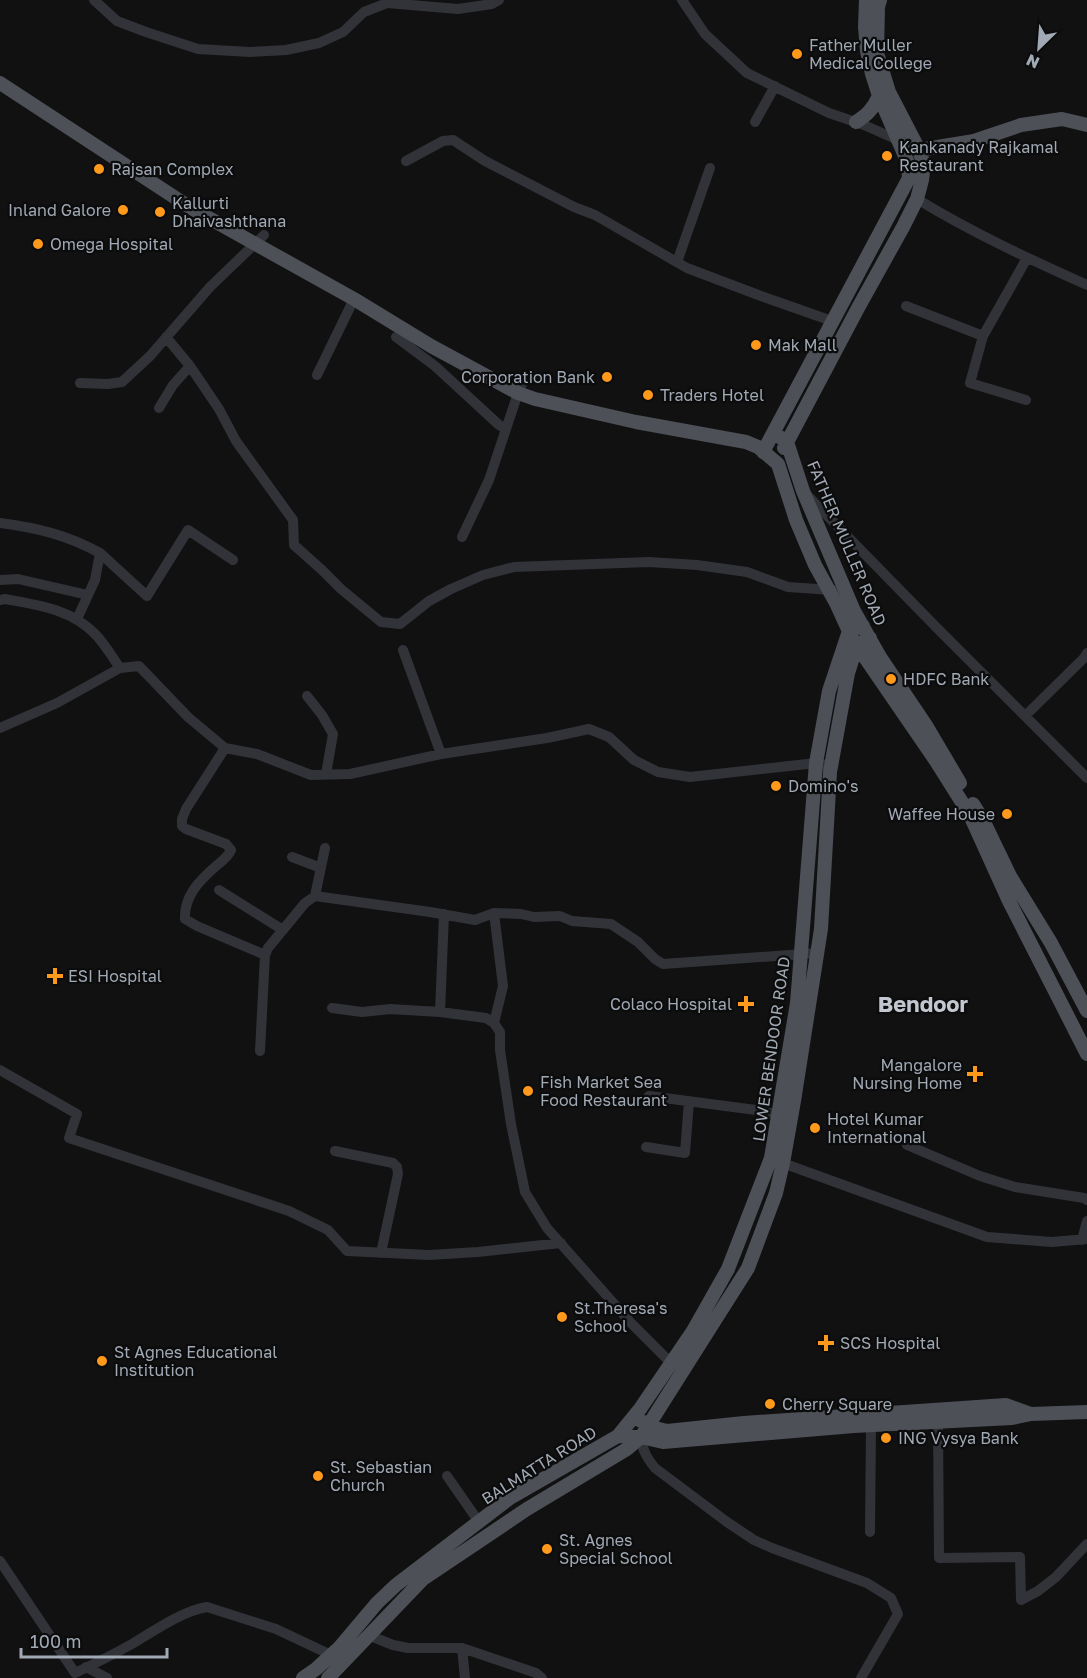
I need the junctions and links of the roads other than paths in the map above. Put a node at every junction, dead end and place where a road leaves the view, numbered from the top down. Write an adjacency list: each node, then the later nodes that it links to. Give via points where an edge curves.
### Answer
1 (94, 0): 2 (street, via 117,21 198,50 250,52 319,43 343,32 364,12 387,3 458,9)
2 (499, 0)
3 (682, 0): 7 (street, via 705,34 747,73)
4 (866, 0): 8 (main road, via 867,51)
5 (880, 0): 13 (main road, via 877,53 889,92)
6 (0, 83): 17 (main road, via 191,208)
7 (775, 86): 9 (street); 10 (street)
8 (879, 96): 10 (main road, via 867,115); 12 (main road)
9 (755, 122)
10 (856, 122): 12 (street)
11 (1087, 125): 13 (main road, via 1062,119 1021,125 974,141)
12 (898, 140): 13 (main road); 23 (main road, via 908,163 909,178)
13 (919, 150): 16 (main road, via 924,164)
14 (406, 160): 19 (street, via 453,140 485,161 595,215)
15 (710, 168): 19 (street)
16 (917, 199): 18 (street); 36 (main road)
17 (259, 240): 21 (main road); 25 (street)
18 (1028, 258): 20 (street); 24 (street)
19 (677, 262): 23 (street)
20 (1087, 285)
21 (354, 299): 28 (street); 31 (main road)
22 (906, 306): 24 (street)
23 (832, 321): 35 (main road)
24 (983, 336): 32 (street, via 970,383)
25 (166, 337): 27 (street); 30 (street, via 122,382)
26 (396, 337): 34 (street)
27 (190, 366): 33 (street); 45 (street, via 236,441 293,520 294,545 381,622 400,624 451,589 514,567 650,562 697,565 747,572 788,587)
28 (317, 375)
29 (524, 380): 31 (street)
30 (80, 383)
31 (518, 393): 34 (street); 37 (main road, via 636,422 746,442)
32 (1026, 400)
33 (159, 408)
34 (506, 429): 41 (street, via 489,480)
35 (774, 433): 36 (main road); 37 (main road)
36 (787, 442): 38 (main road); 39 (main road, FATHER MULLER ROAD)
37 (764, 452): 38 (main road)
38 (778, 464): 45 (main road, via 796,520)
39 (803, 491): 46 (main road, FATHER MULLER ROAD); 58 (street)
40 (0, 523): 42 (street, via 35,528 78,541)
41 (462, 537)
42 (100, 553): 43 (street, via 147,597 188,530); 47 (street)
43 (233, 560)
44 (0, 580): 47 (street, via 18,579)
45 (829, 590): 46 (street); 51 (main road)
46 (846, 591): 50 (main road, FATHER MULLER ROAD)
47 (88, 596): 49 (street)
48 (0, 600): 49 (street, via 49,607)
49 (77, 619): 56 (street, via 95,634)
50 (863, 626): 51 (main road); 52 (main road, FATHER MULLER ROAD)
51 (849, 631): 53 (main road); 62 (main road, LOWER BENDOOR ROAD, via 829,691)
52 (870, 639): 53 (main road); 78 (main road, FATHER MULLER ROAD, via 984,822 1010,876)
53 (857, 645): 63 (main road); 82 (main road, via 969,815)
54 (403, 650): 61 (street)
55 (1087, 653): 58 (street)
56 (120, 668): 59 (street, via 57,703); 60 (street, via 139,666 188,717)
57 (307, 696): 64 (street, via 333,734)
58 (1025, 716): 65 (street)
59 (0, 728)
60 (225, 748): 64 (street, via 257,754 310,775); 76 (street, via 186,809 182,826 226,844 231,850 189,896 185,919)
61 (441, 754): 62 (street, via 589,729 609,737 634,760 658,772 690,777); 64 (street, via 350,774)
62 (816, 763): 63 (street); 74 (main road, LOWER BENDOOR ROAD)
63 (831, 766): 75 (main road)
64 (326, 774)
65 (1087, 777)
66 (324, 848): 68 (street)
67 (292, 857): 68 (street)
68 (321, 868): 70 (street)
69 (219, 890): 73 (street)
70 (315, 896): 72 (street); 73 (street)
71 (494, 913): 72 (street, via 475,920); 74 (street, via 560,916 572,921 611,924 663,964); 80 (street, via 503,986)
72 (444, 914): 79 (street)
73 (283, 930): 76 (street)
74 (802, 953): 75 (street); 86 (main road, LOWER BENDOOR ROAD)
75 (817, 953): 90 (main road)
76 (265, 955): 81 (street)
77 (332, 1008): 79 (street)
78 (1087, 1011)
79 (440, 1012): 80 (street, via 486,1018)
80 (494, 1023): 94 (street, via 500,1032 511,1124 525,1192)
81 (260, 1051)
82 (1087, 1054)
83 (0, 1070): 95 (street, via 76,1114 69,1138 289,1211 328,1230 347,1251)
84 (649, 1096): 85 (street)
85 (689, 1101): 86 (street); 88 (street, via 685,1153)
86 (779, 1115): 90 (main road, LOWER BENDOOR ROAD)
87 (906, 1145): 91 (street, via 1015,1187)
88 (646, 1147)
89 (335, 1151): 95 (street, via 397,1167)
90 (777, 1161): 93 (street, via 987,1237 1052,1242); 96 (main road, LOWER BENDOOR ROAD, via 728,1269); 101 (main road, via 776,1193 748,1268)
91 (1087, 1200)
92 (1087, 1221): 93 (street)
93 (1085, 1240)
94 (561, 1243): 95 (street, via 429,1255); 96 (street)
95 (381, 1253)
96 (671, 1363): 99 (main road, LOWER BENDOOR ROAD)
97 (1087, 1412): 98 (main road, BALMATTA ROAD)
98 (1030, 1414): 100 (main road, BALMATTA ROAD); 101 (main road, BALMATTA ROAD, via 1006,1405 667,1431)
99 (633, 1418): 101 (main road, BALMATTA ROAD); 103 (main road, LOWER BENDOOR ROAD)
100 (938, 1421): 102 (main road, BALMATTA ROAD); 108 (street, via 939,1558 1020,1557 1021,1600 1056,1577)
101 (648, 1425): 104 (main road)
102 (871, 1425): 104 (main road, BALMATTA ROAD, via 663,1442); 107 (street)
103 (618, 1436): 104 (main road, BALMATTA ROAD); 106 (main road, BALMATTA ROAD, via 510,1498)
104 (640, 1437): 110 (main road, via 423,1579); 119 (street, via 655,1468 754,1540 867,1584 891,1598 898,1614)
105 (447, 1476): 106 (street)
106 (478, 1522): 112 (main road, BALMATTA ROAD, via 396,1585)
107 (870, 1532)
108 (1087, 1544)
109 (0, 1561): 113 (street, via 75,1674)
110 (368, 1635): 111 (street, via 408,1648); 116 (main road)
111 (462, 1648): 117 (street); 118 (street)
112 (331, 1655): 113 (street, via 276,1629 207,1607 196,1609); 115 (main road, BALMATTA ROAD)
113 (86, 1668): 114 (street)
114 (107, 1678)
115 (303, 1678)
116 (328, 1678)
117 (465, 1678)
118 (542, 1678)
119 (861, 1678)

